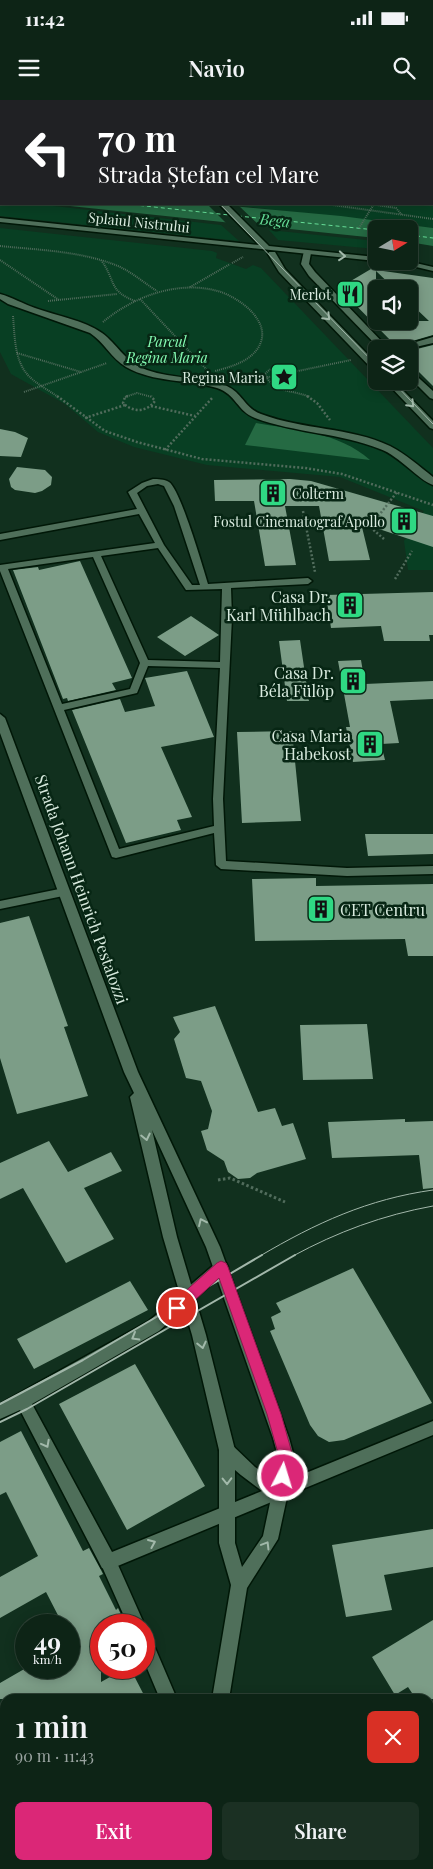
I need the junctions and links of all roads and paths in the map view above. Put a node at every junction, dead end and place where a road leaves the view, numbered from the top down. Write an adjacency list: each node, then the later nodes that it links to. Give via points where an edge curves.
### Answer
1 (224, 205): 13 (street)
2 (277, 205): 3 (path)
3 (332, 205): 6 (path)
4 (374, 205): 6 (path)
5 (380, 205): 7 (path, via 396,208)
6 (371, 211): 7 (path); 10 (path)
7 (403, 216): 8 (path)
8 (433, 219)
9 (0, 220): 11 (street, Splaiul Nistrului)
10 (359, 228)
11 (216, 243): 13 (street, Splaiul Nistrului); 15 (street, Splaiul Nistrului)
12 (0, 246): 19 (path)
13 (266, 247): 14 (street, Splaiul Nistrului); 15 (street)
14 (307, 253): 15 (street, Splaiul Nistrului); 17 (street, Splaiul Nistrului, one-way to 17); 31 (street, via 305,264 312,274)
15 (272, 254): 37 (street, one-way to 37, via 282,270)
16 (246, 255): 22 (path)
17 (368, 258)
18 (0, 260): 27 (path)
19 (100, 260): 23 (path, via 120,266); 24 (path)
20 (418, 266): 21 (street)
21 (433, 269)
22 (190, 287): 23 (path); 26 (path, via 234,297 248,308 261,332 261,341 254,352 230,367 209,372)
23 (158, 292): 26 (path)
24 (118, 294): 27 (path); 28 (path)
25 (0, 296): 29 (street)
26 (140, 299): 28 (path)
27 (59, 300): 29 (path)
28 (135, 301): 30 (path, via 108,317)
29 (18, 305): 30 (street); 34 (path, via 13,314)
30 (94, 332): 35 (street)
31 (376, 340)
32 (433, 340): 33 (street)
33 (418, 344)
34 (18, 353): 39 (path); 42 (path, via 20,367 32,381)
35 (122, 358): 39 (path); 43 (street, via 140,372)
36 (359, 358): 38 (path)
37 (368, 360)
38 (298, 371): 40 (path); 40 (path, via 279,366 267,370)
39 (81, 372): 42 (path)
40 (266, 378): 43 (path); 52 (path, via 272,385 315,400)
41 (418, 381): 46 (street)
42 (43, 386): 45 (path); 50 (path)
43 (222, 387): 49 (path); 52 (street, via 234,393 247,411 258,416 290,426)
44 (398, 390): 51 (street, one-way to 51)
45 (24, 392)
46 (433, 396)
47 (125, 405): 48 (path, via 137,410); 48 (path, via 125,397 142,393 154,398); 50 (path)
48 (151, 406): 49 (path)
49 (196, 417): 53 (path)
50 (84, 418): 53 (path, via 105,432)
51 (433, 426)
52 (340, 434): 54 (street, via 386,448)
53 (165, 450): 55 (path, via 202,459 342,474)
54 (433, 482)
55 (397, 492): 56 (path); 60 (path, via 370,527)
56 (433, 505)
57 (142, 511): 59 (lane); 61 (lane); 67 (lane, via 132,492 142,484 158,480 167,484 178,506)
58 (303, 511): 65 (path)
59 (0, 537)
60 (384, 539)
61 (160, 545): 63 (lane); 67 (lane, via 189,588)
62 (412, 550): 64 (path)
63 (96, 554): 68 (lane); 70 (lane, via 3,567)
64 (395, 579)
65 (312, 581): 66 (lane)
66 (226, 586): 67 (lane); 69 (lane)
67 (205, 587)
68 (145, 663): 69 (lane); 70 (lane, via 134,691)
69 (224, 665): 72 (lane, via 218,799)
70 (58, 708): 72 (lane, via 116,854)
71 (0, 718): 74 (street, Strada Johann Heinrich Pestalozzi)
72 (220, 828): 73 (lane, via 222,866 347,872)
73 (433, 870)
74 (64, 892): 75 (lane); 76 (street, Strada Johann Heinrich Pestalozzi)
75 (0, 905)
76 (131, 1072): 79 (street, Strada Johann Heinrich Pestalozzi, one-way to 76); 80 (street, Strada Johann Heinrich Pestalozzi, one-way to 80, via 170,1237)
77 (218, 1180): 78 (path, via 230,1178)
78 (285, 1202)
79 (221, 1267): 80 (street); 85 (street, Strada Johann Heinrich Pestalozzi, via 287,1460)
80 (188, 1298): 81 (street, one-way to 81, via 154,1326); 84 (street, Strada Johann Heinrich Pestalozzi, one-way to 84)
81 (23, 1401): 82 (street); 87 (street, one-way to 87)
82 (0, 1412)
83 (433, 1428): 85 (street)
84 (227, 1450): 85 (street); 86 (street, Strada Johann Heinrich Pestalozzi, one-way to 86)
85 (279, 1493): 86 (street); 88 (street, Strada Johann Heinrich Pestalozzi, one-way to 85, via 270,1540)
86 (228, 1512): 87 (street, one-way to 86); 88 (street, Strada Johann Heinrich Pestalozzi, via 227,1543)
87 (108, 1562): 89 (street)
88 (238, 1585): 92 (street)
89 (131, 1614)
90 (155, 1667): 91 (street)
91 (167, 1694)
92 (221, 1694)

